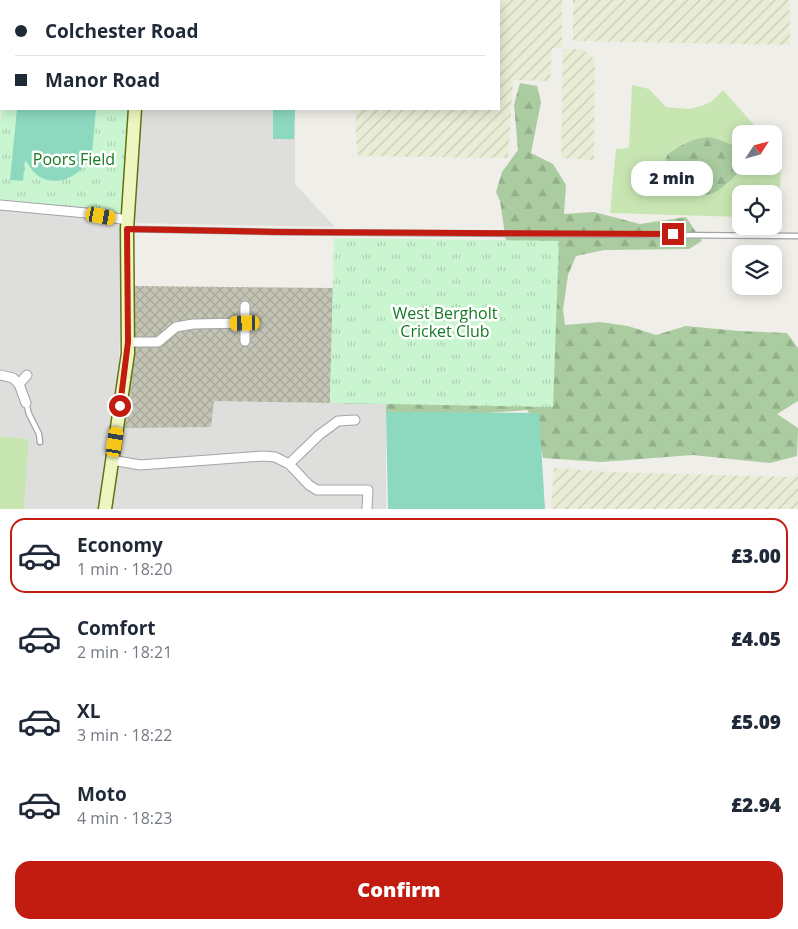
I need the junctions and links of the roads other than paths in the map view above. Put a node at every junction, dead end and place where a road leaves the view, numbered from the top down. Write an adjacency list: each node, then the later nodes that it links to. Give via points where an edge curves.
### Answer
1 (136, 110): 3 (main road)
2 (0, 206): 3 (street, via 86,213)
3 (127, 225): 4 (lane, via 276,232); 8 (main road)
4 (798, 236)
5 (245, 306): 6 (street)
6 (245, 323): 7 (street); 8 (street, via 187,325 176,327 158,342)
7 (245, 341)
8 (128, 342): 15 (main road)
9 (0, 375): 11 (street, via 13,378)
10 (27, 375): 11 (street)
11 (18, 384): 12 (street)
12 (26, 403): 14 (lane)
13 (355, 420): 16 (street, via 338,421)
14 (40, 442)
15 (112, 460): 16 (street, via 140,465 263,456 275,457); 17 (main road)
16 (289, 464): 18 (street, via 317,490 368,490)
17 (105, 509)
18 (366, 509)

